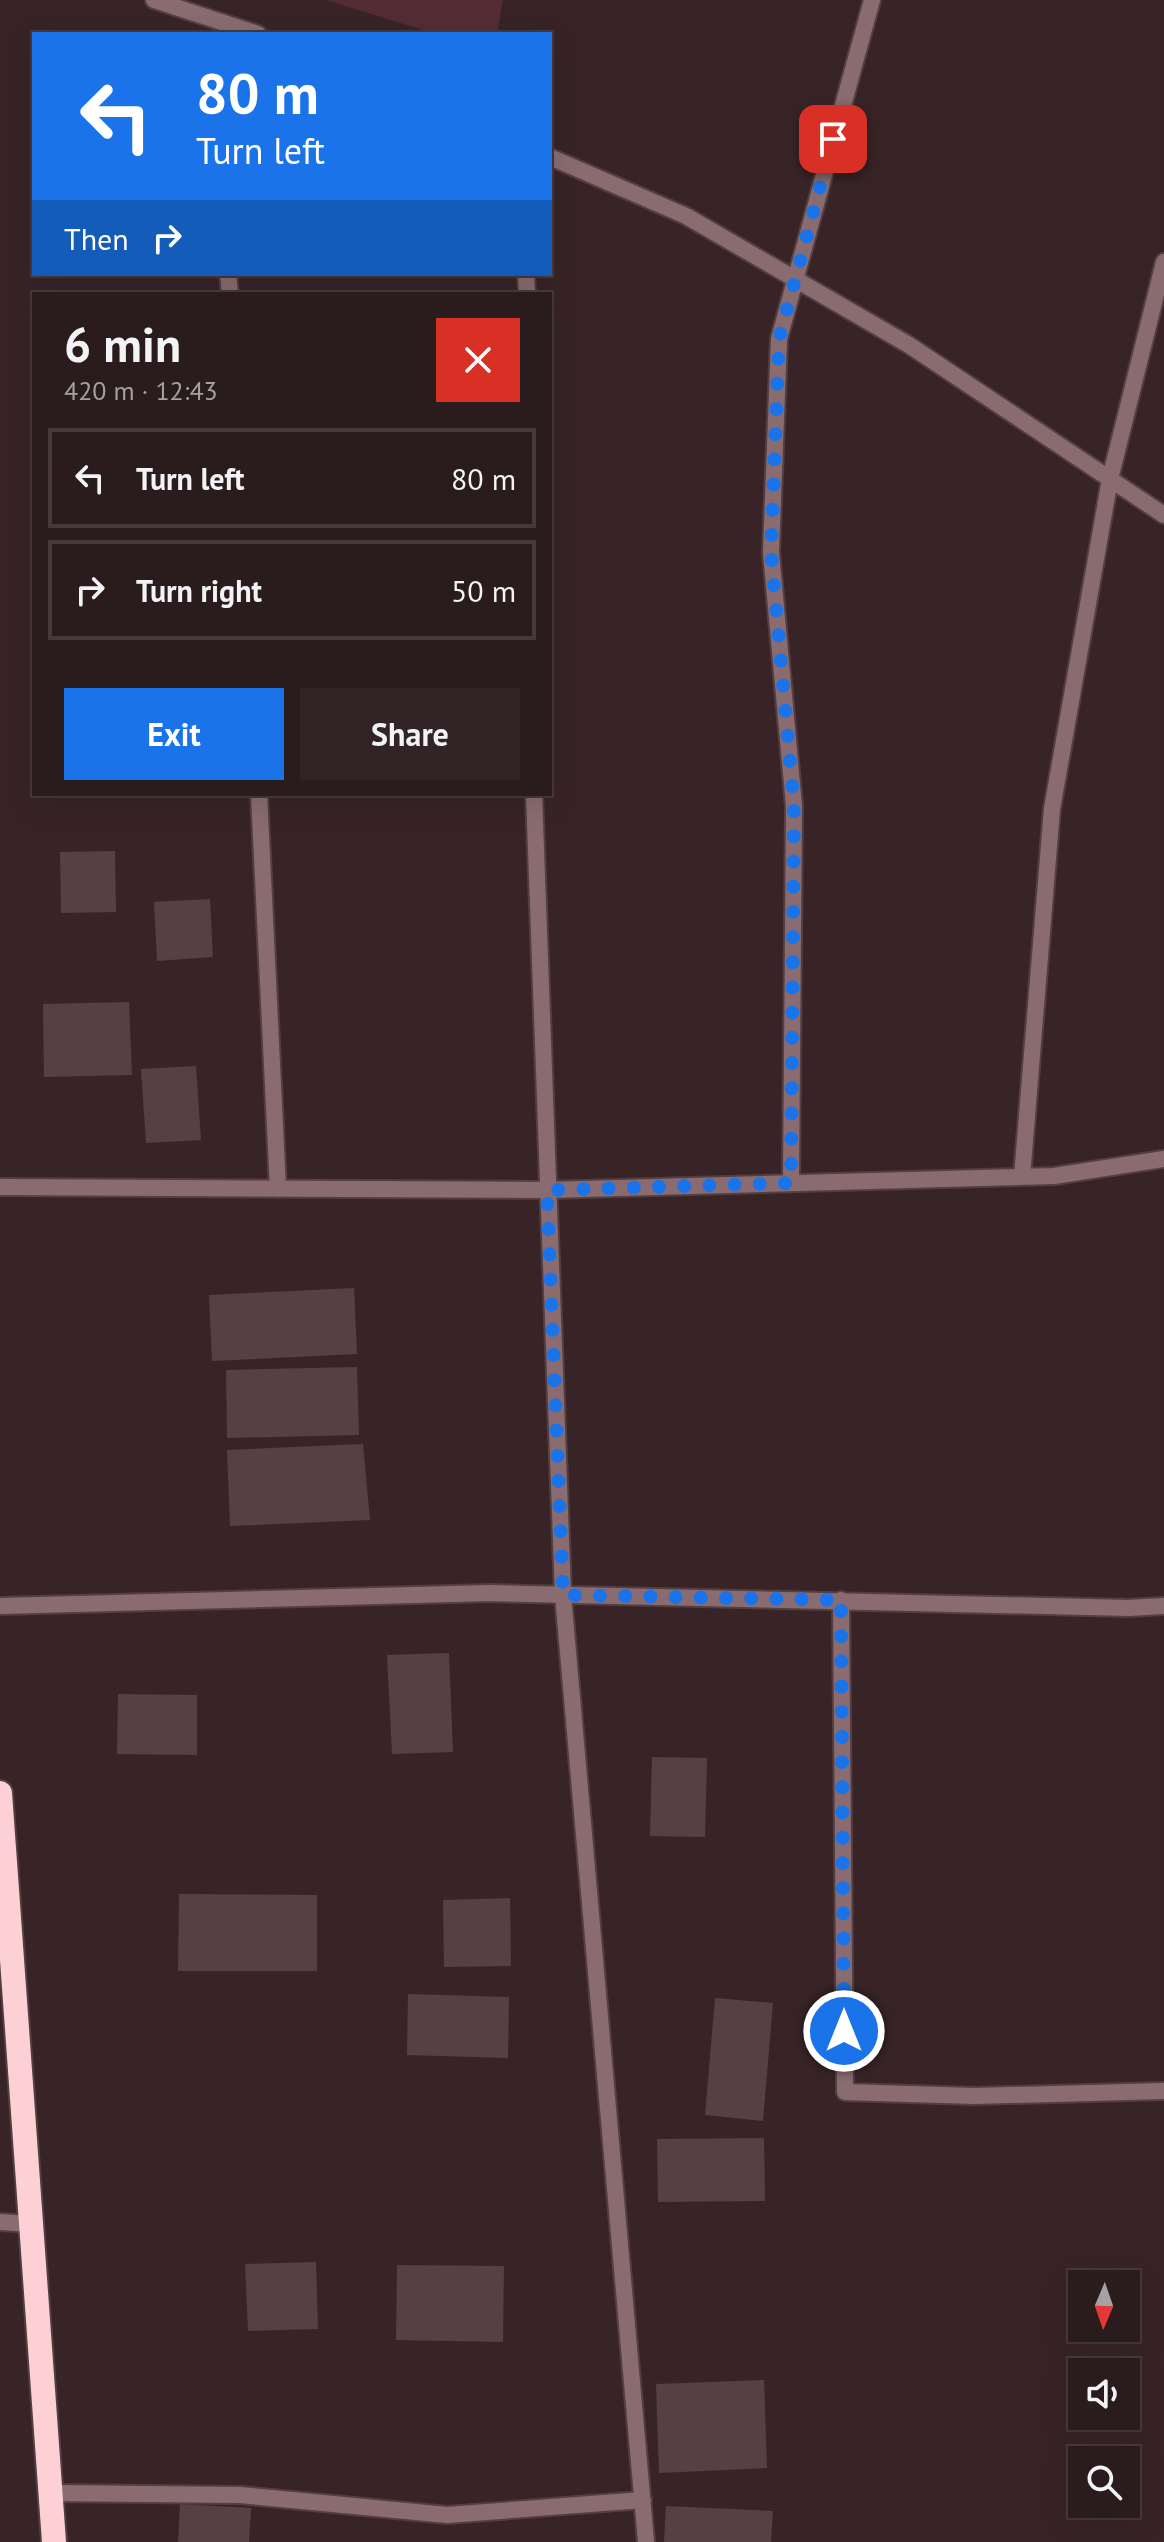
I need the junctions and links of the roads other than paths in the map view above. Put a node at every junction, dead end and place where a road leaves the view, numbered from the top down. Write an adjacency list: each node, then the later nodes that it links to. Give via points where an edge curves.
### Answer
1 (154, 0): 3 (street)
2 (872, 0): 7 (street)
3 (210, 26): 4 (street)
4 (246, 32)
5 (552, 158): 7 (street, via 686,216)
6 (1164, 262): 8 (street)
7 (794, 278): 8 (street, via 909,345); 14 (street, via 779,339 771,552 794,806)
8 (1110, 479): 9 (street); 13 (street, via 1052,809)
9 (1164, 515)
10 (259, 796): 16 (street)
11 (534, 796): 17 (street)
12 (1164, 1159): 13 (street)
13 (1022, 1177): 14 (street)
14 (791, 1183): 17 (street)
15 (0, 1187): 16 (street)
16 (278, 1189): 17 (street)
17 (547, 1190): 18 (street)
18 (563, 1595): 19 (street); 20 (street); 27 (street)
19 (841, 1600): 21 (street); 23 (street, via 845,2092 974,2096)
20 (0, 1606)
21 (1164, 1606)
22 (0, 1793): 25 (highway)
23 (1164, 2091)
24 (0, 2222): 25 (street)
25 (31, 2224): 26 (highway)
26 (51, 2493): 27 (street, via 240,2495 447,2515); 28 (highway)
27 (643, 2500): 29 (street)
28 (54, 2542)
29 (646, 2542)

